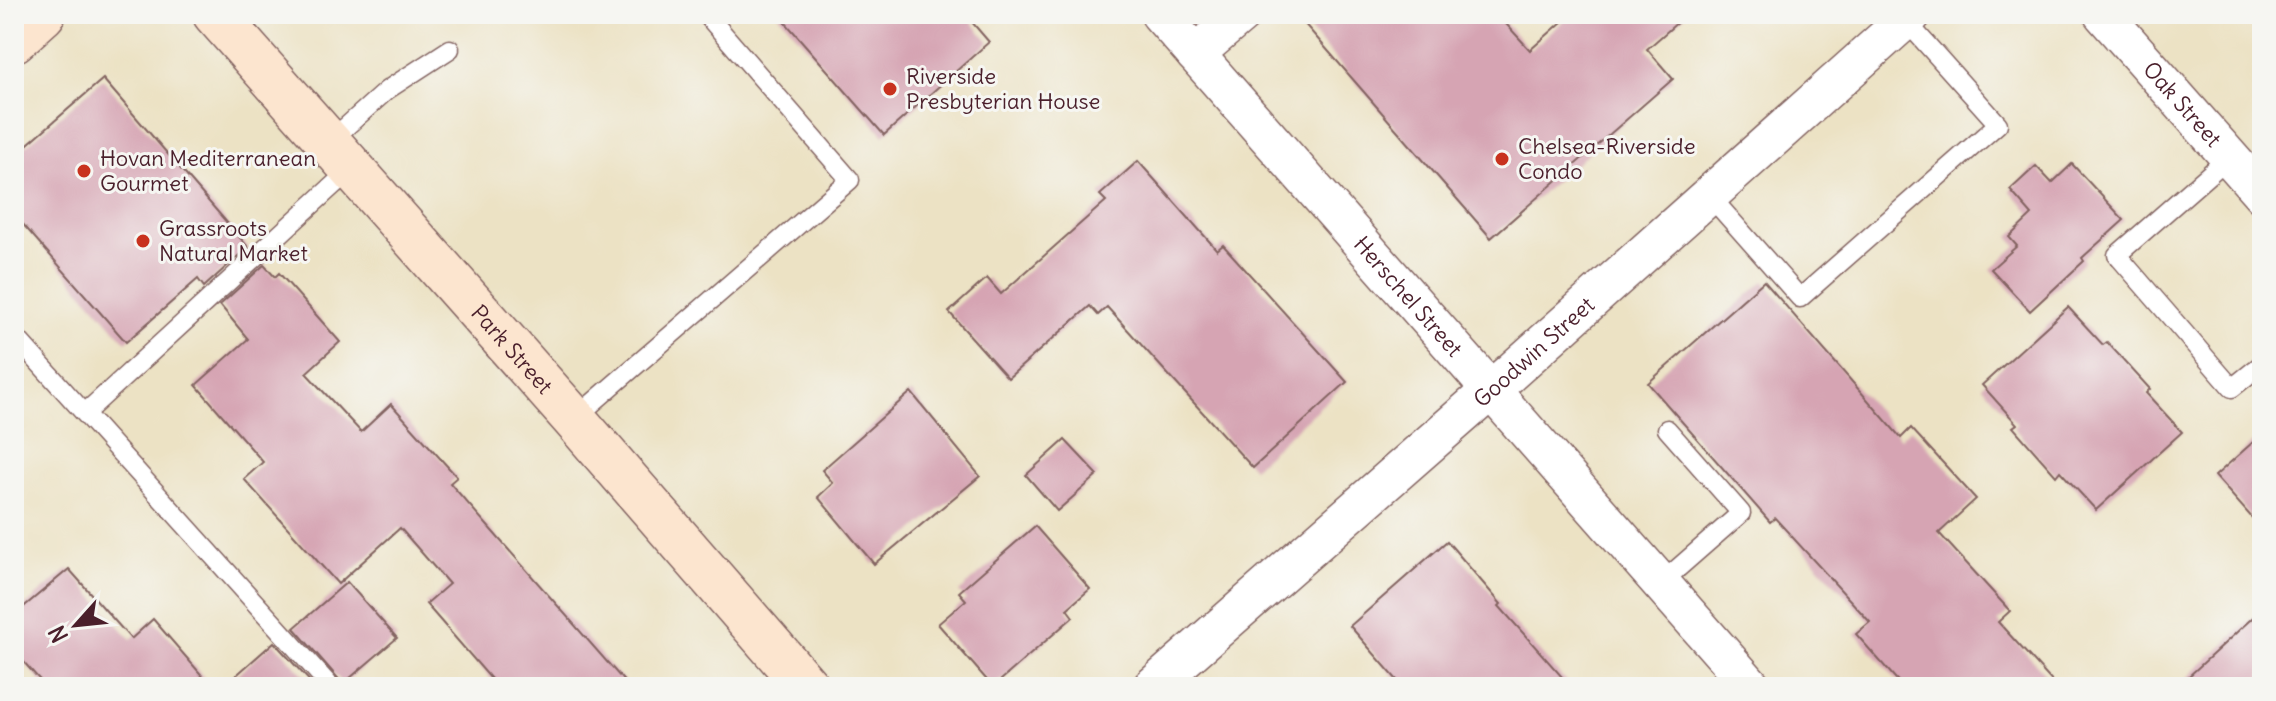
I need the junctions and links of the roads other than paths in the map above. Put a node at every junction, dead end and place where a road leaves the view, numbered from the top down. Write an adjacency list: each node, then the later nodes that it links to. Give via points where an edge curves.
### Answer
1 (43, 14): 8 (street)
2 (215, 14): 11 (street, Park Street)
3 (706, 14): 19 (lane, via 850,180)
4 (1160, 14): 10 (street, Herschel Street)
5 (1242, 14): 10 (street)
6 (2103, 14): 12 (street, Oak Street)
7 (1909, 17): 14 (street, Goodwin Street); 14 (lane, via 1998,124 1800,298)
8 (14, 40)
9 (450, 49): 11 (lane, via 387,90)
10 (1195, 54): 17 (street, Herschel Street)
11 (340, 156): 18 (lane); 19 (street, Park Street)
12 (2229, 157): 13 (street, Oak Street); 16 (lane, via 2117,255 2232,388)
13 (2262, 194)
14 (1709, 195): 17 (street, Goodwin Street)
15 (14, 335): 18 (lane)
16 (2262, 364)
17 (1491, 390): 21 (street, Herschel Street); 24 (street, Goodwin Street)
18 (85, 413): 22 (lane)
19 (574, 419): 23 (street, Park Street)
20 (1667, 429): 21 (lane, via 1741,513)
21 (1661, 583): 25 (street, Herschel Street)
22 (331, 687)
23 (807, 687)
24 (1152, 687)
25 (1752, 687)

